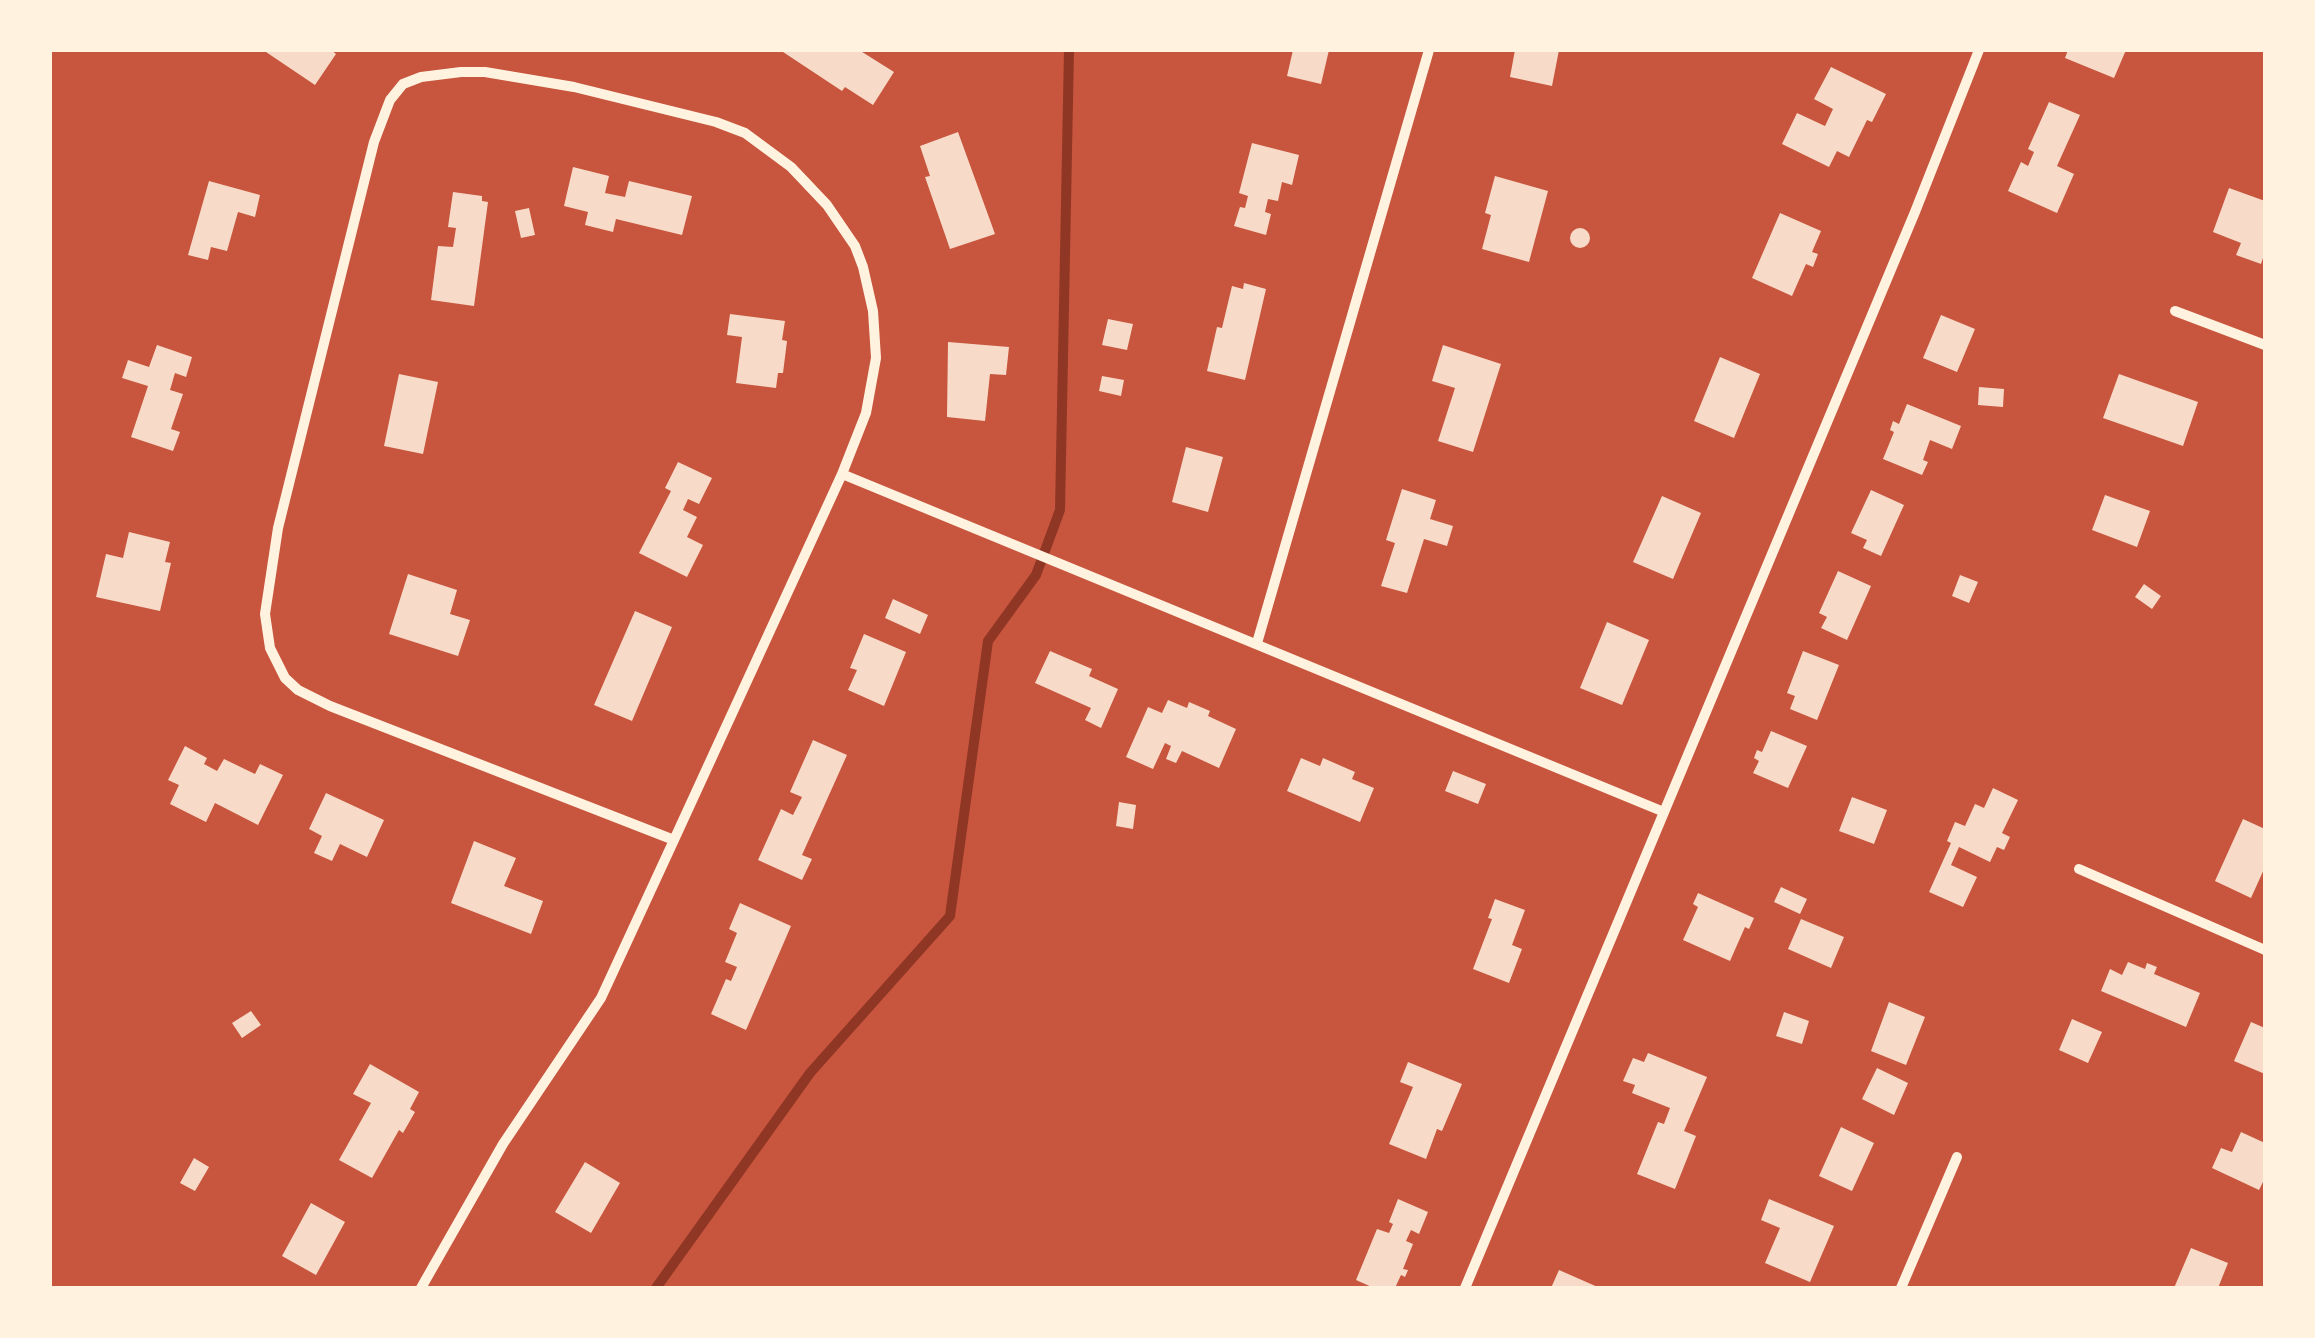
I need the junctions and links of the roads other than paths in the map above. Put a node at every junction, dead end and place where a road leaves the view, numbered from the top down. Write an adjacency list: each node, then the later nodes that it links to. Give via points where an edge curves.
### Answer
1 (1429, 50): 6 (street)
2 (1979, 50): 7 (street)
3 (2176, 310): 4 (street)
4 (2265, 345)
5 (842, 474): 6 (street); 8 (street); 8 (street, via 874,382 874,311 855,246 791,166 745,133 716,122 485,72 420,77 390,100 363,176 278,528 265,614 270,648 284,678 330,706)
6 (1257, 643): 7 (street)
7 (1664, 812): 13 (street)
8 (674, 840): 12 (street, via 601,998 503,1144)
9 (2079, 870): 10 (street)
10 (2265, 950)
11 (1957, 1158): 14 (street)
12 (421, 1288)
13 (1466, 1288)
14 (1901, 1288)

